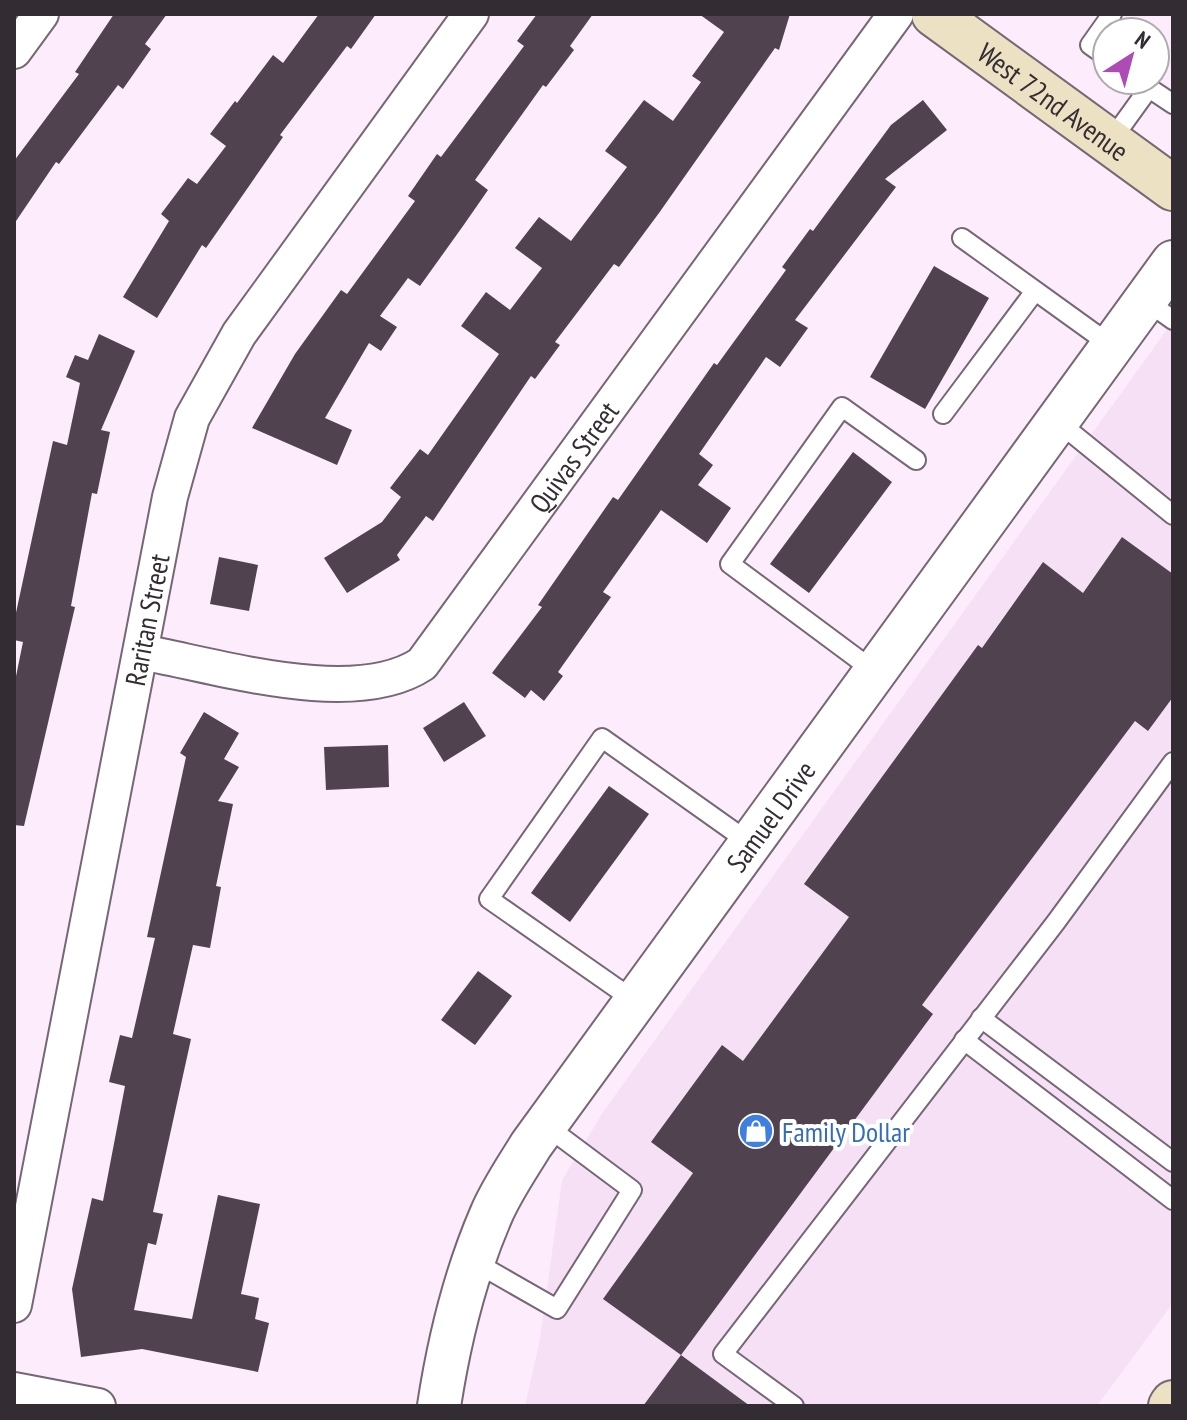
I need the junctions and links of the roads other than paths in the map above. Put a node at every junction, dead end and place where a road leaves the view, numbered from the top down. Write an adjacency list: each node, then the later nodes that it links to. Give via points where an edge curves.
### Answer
1 (41, 14): 5 (street)
2 (471, 14): 18 (street, Raritan Street, via 239,334 192,418 170,497)
3 (896, 14): 18 (street, Quivas Street, via 422,664 390,681 337,686)
4 (934, 14): 7 (main road, West 72nd Avenue)
5 (14, 51)
6 (1137, 96): 7 (lane)
7 (1110, 142): 8 (main road, West 72nd Avenue)
8 (1173, 188)
9 (962, 238): 11 (lane)
10 (1173, 262): 12 (street, Samuel Drive)
11 (1035, 291): 13 (lane); 14 (lane)
12 (1159, 310): 13 (street, Samuel Drive)
13 (1112, 346): 15 (street, Samuel Drive)
14 (943, 414)
15 (1057, 421): 17 (lane); 19 (street, Samuel Drive)
16 (916, 460): 19 (lane, via 842,407 730,564)
17 (1173, 515)
18 (141, 652): 29 (street, Raritan Street)
19 (874, 671): 21 (street, Samuel Drive)
20 (1173, 762): 23 (lane)
21 (750, 843): 22 (street, Samuel Drive); 22 (lane, via 602,738 489,899)
22 (635, 1001): 25 (street, Samuel Drive)
23 (981, 1018): 24 (lane); 26 (lane)
24 (964, 1040): 27 (lane); 34 (lane, via 723,1354)
25 (545, 1125): 28 (street, Samuel Drive, via 492,1213); 28 (lane, via 632,1190 557,1309)
26 (1173, 1162)
27 (1173, 1200)
28 (473, 1261): 33 (street, Samuel Drive)
29 (14, 1305)
30 (14, 1390): 31 (street)
31 (54, 1402): 32 (street)
32 (98, 1406)
33 (439, 1406)
34 (794, 1406)

